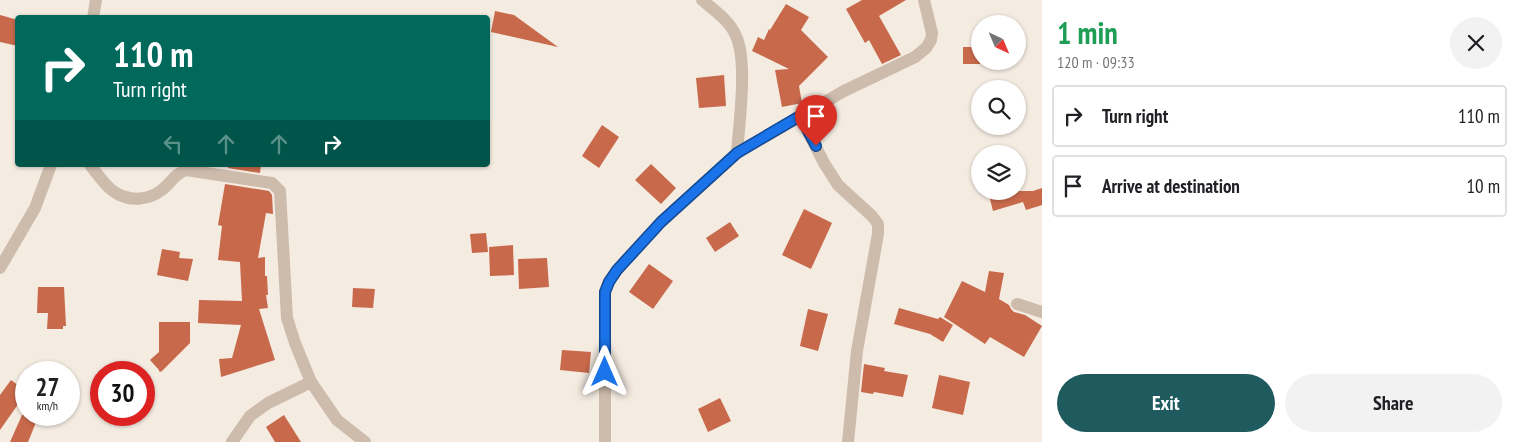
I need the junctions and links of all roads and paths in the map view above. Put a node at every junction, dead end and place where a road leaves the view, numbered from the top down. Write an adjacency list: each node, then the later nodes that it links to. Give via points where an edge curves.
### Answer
1 (96, 0): 4 (street)
2 (702, 0): 6 (street, via 731,27 737,38 742,85)
3 (928, 3): 5 (street, via 932,33 926,48 915,57)
4 (94, 15)
5 (800, 116): 6 (street); 16 (street, via 838,184 878,224 857,350)
6 (737, 153): 15 (street, via 661,222 609,282 605,292)
7 (50, 167): 9 (street, via 34,208)
8 (92, 167): 12 (street, via 116,194 134,199 148,198 186,170 272,183 280,191 287,318)
9 (0, 268)
10 (1017, 304): 11 (street)
11 (1042, 312)
12 (311, 382): 13 (street, via 268,403 250,416); 14 (street, via 337,420)
13 (232, 442)
14 (365, 442)
15 (605, 442)
16 (848, 442)

